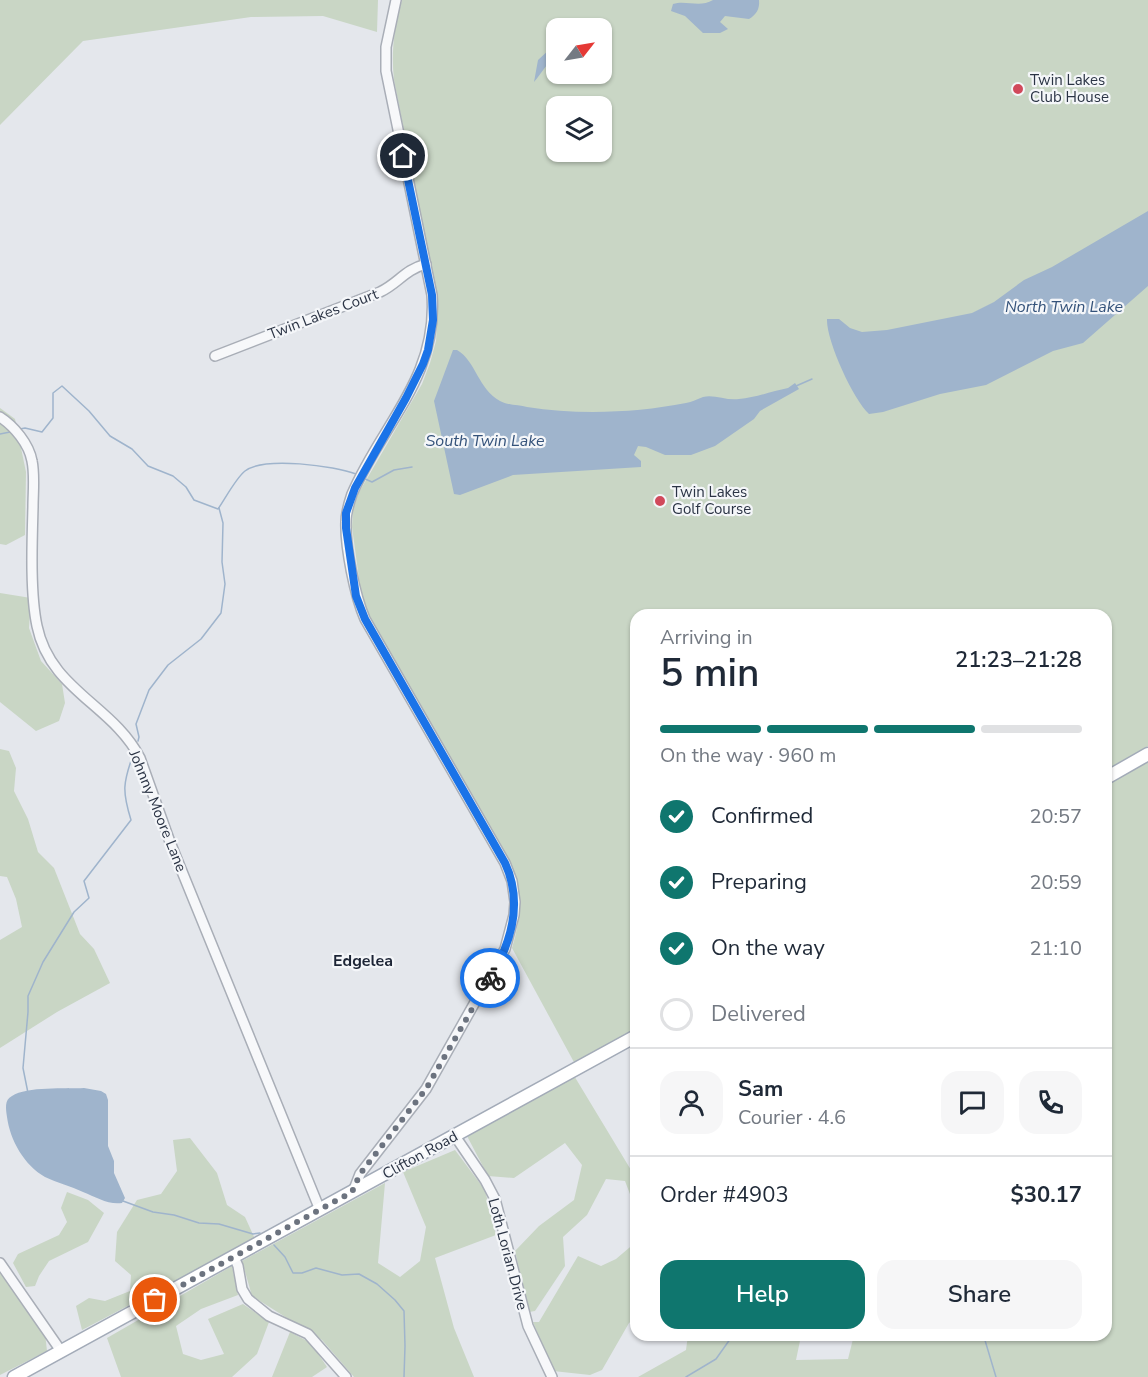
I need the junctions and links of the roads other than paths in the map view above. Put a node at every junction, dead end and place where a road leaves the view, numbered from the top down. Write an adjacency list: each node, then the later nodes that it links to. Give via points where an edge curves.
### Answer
1 (396, 0): 2 (street, via 386,47 386,71)
2 (426, 264): 3 (street, Twin Lakes Court, via 408,271 380,292); 9 (street, via 433,310 428,350 348,505 346,521 356,596 377,640 505,863 515,902 510,935 498,963 426,1089 360,1174)
3 (215, 356)
4 (0, 417): 10 (street, Johnny Moore Lane, via 24,443 32,460 35,610 41,638 65,680 116,726 140,758 170,842)
5 (1148, 754): 6 (main road)
6 (1112, 775)
7 (630, 1039): 8 (main road, Clifton Road)
8 (455, 1136): 9 (main road, Clifton Road); 16 (street, Loth Lorian Drive, via 495,1199 528,1326)
9 (352, 1192): 10 (main road, Clifton Road)
10 (320, 1210): 11 (main road, Clifton Road)
11 (234, 1257): 13 (main road, Clifton Road); 15 (street, via 248,1299 269,1316 308,1334)
12 (0, 1263): 13 (street)
13 (61, 1352): 14 (main road, Clifton Road)
14 (14, 1377)
15 (346, 1377)
16 (552, 1377)

